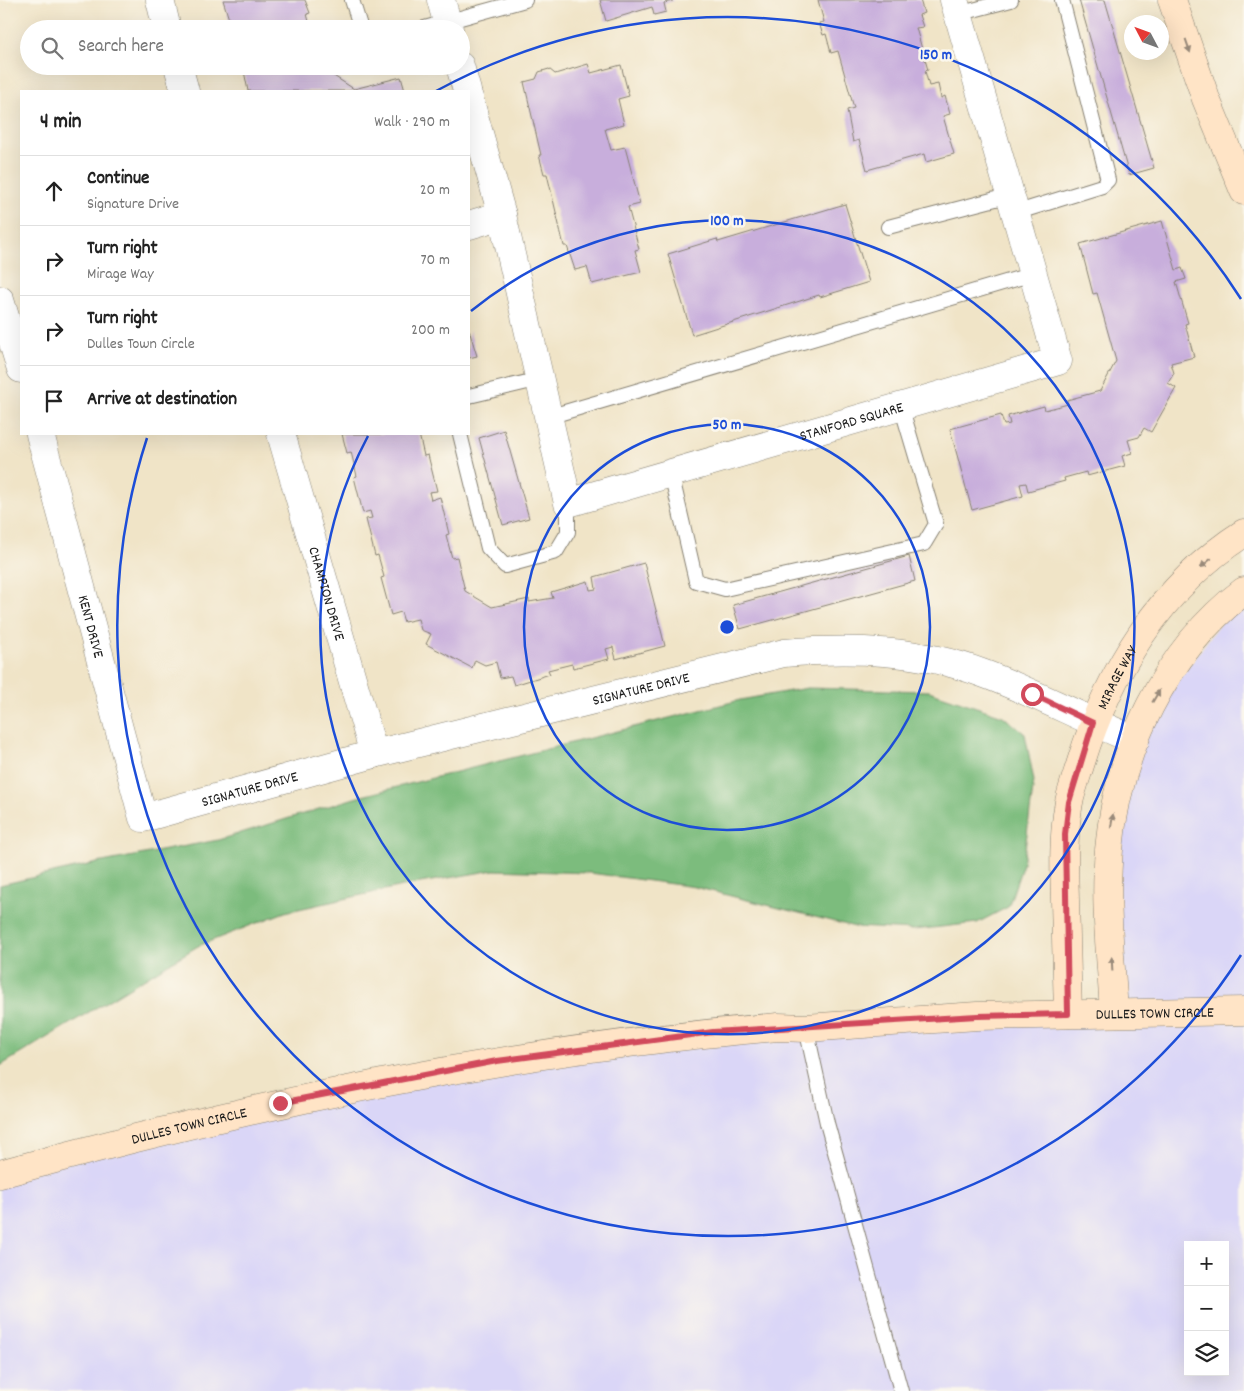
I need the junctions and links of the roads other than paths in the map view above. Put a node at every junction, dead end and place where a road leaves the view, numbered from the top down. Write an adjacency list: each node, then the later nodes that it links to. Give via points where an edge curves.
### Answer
1 (160, 0): 9 (street)
2 (352, 0): 10 (lane)
3 (525, 0): 8 (lane)
4 (1011, 0): 7 (lane)
5 (1062, 0): 17 (lane, via 1108,180 1102,186)
6 (1172, 0): 16 (street, one-way to 16, via 1206,99)
7 (956, 7): 17 (street, STANFORD SQUARE)
8 (446, 17)
9 (165, 20)
10 (358, 20)
11 (181, 75): 13 (street)
12 (463, 75): 14 (street)
13 (185, 90)
14 (467, 90)
15 (470, 102): 18 (street)
16 (1244, 191)
17 (1013, 204): 20 (lane); 21 (street, STANFORD SQUARE)
18 (502, 216): 19 (street); 24 (street)
19 (470, 225)
20 (888, 227)
21 (1033, 274): 26 (street, STANFORD SQUARE, via 1058,360); 27 (lane)
22 (0, 300): 23 (street)
23 (15, 356)
24 (540, 379): 25 (lane); 27 (street)
25 (470, 396)
26 (901, 406): 31 (street, STANFORD SQUARE); 31 (lane, via 936,524 924,544 725,589 696,581)
27 (548, 417): 32 (street)
28 (40, 435): 38 (street, KENT DRIVE)
29 (281, 435): 37 (street, CHAMPION DRIVE)
30 (460, 435): 32 (lane, via 488,548 505,566 556,552 568,532)
31 (671, 473): 32 (street, STANFORD SQUARE)
32 (568, 503)
33 (1244, 533): 35 (street, MIRAGE WAY, one-way to 35, via 1198,569 1165,602 1113,679)
34 (1244, 591): 36 (street, one-way to 34, via 1154,698 1176,664 1204,628)
35 (1093, 723): 36 (street, SIGNATURE DRIVE); 37 (street, SIGNATURE DRIVE, via 980,672 880,650 829,649 784,653); 41 (street, MIRAGE WAY, via 1069,802 1065,834)
36 (1135, 740): 40 (street, one-way to 36, via 1109,851 1112,818 1124,768)
37 (374, 754): 38 (street, SIGNATURE DRIVE)
38 (143, 818)
39 (1244, 1011): 40 (street, DULLES TOWN CIRCLE)
40 (1114, 1013): 41 (street, DULLES TOWN CIRCLE)
41 (1068, 1014): 42 (street, DULLES TOWN CIRCLE, via 977,1016)
42 (806, 1028): 43 (street, DULLES TOWN CIRCLE, via 713,1032 568,1050 434,1072 194,1123); 44 (lane, via 827,1124)
43 (0, 1174)
44 (901, 1391)

